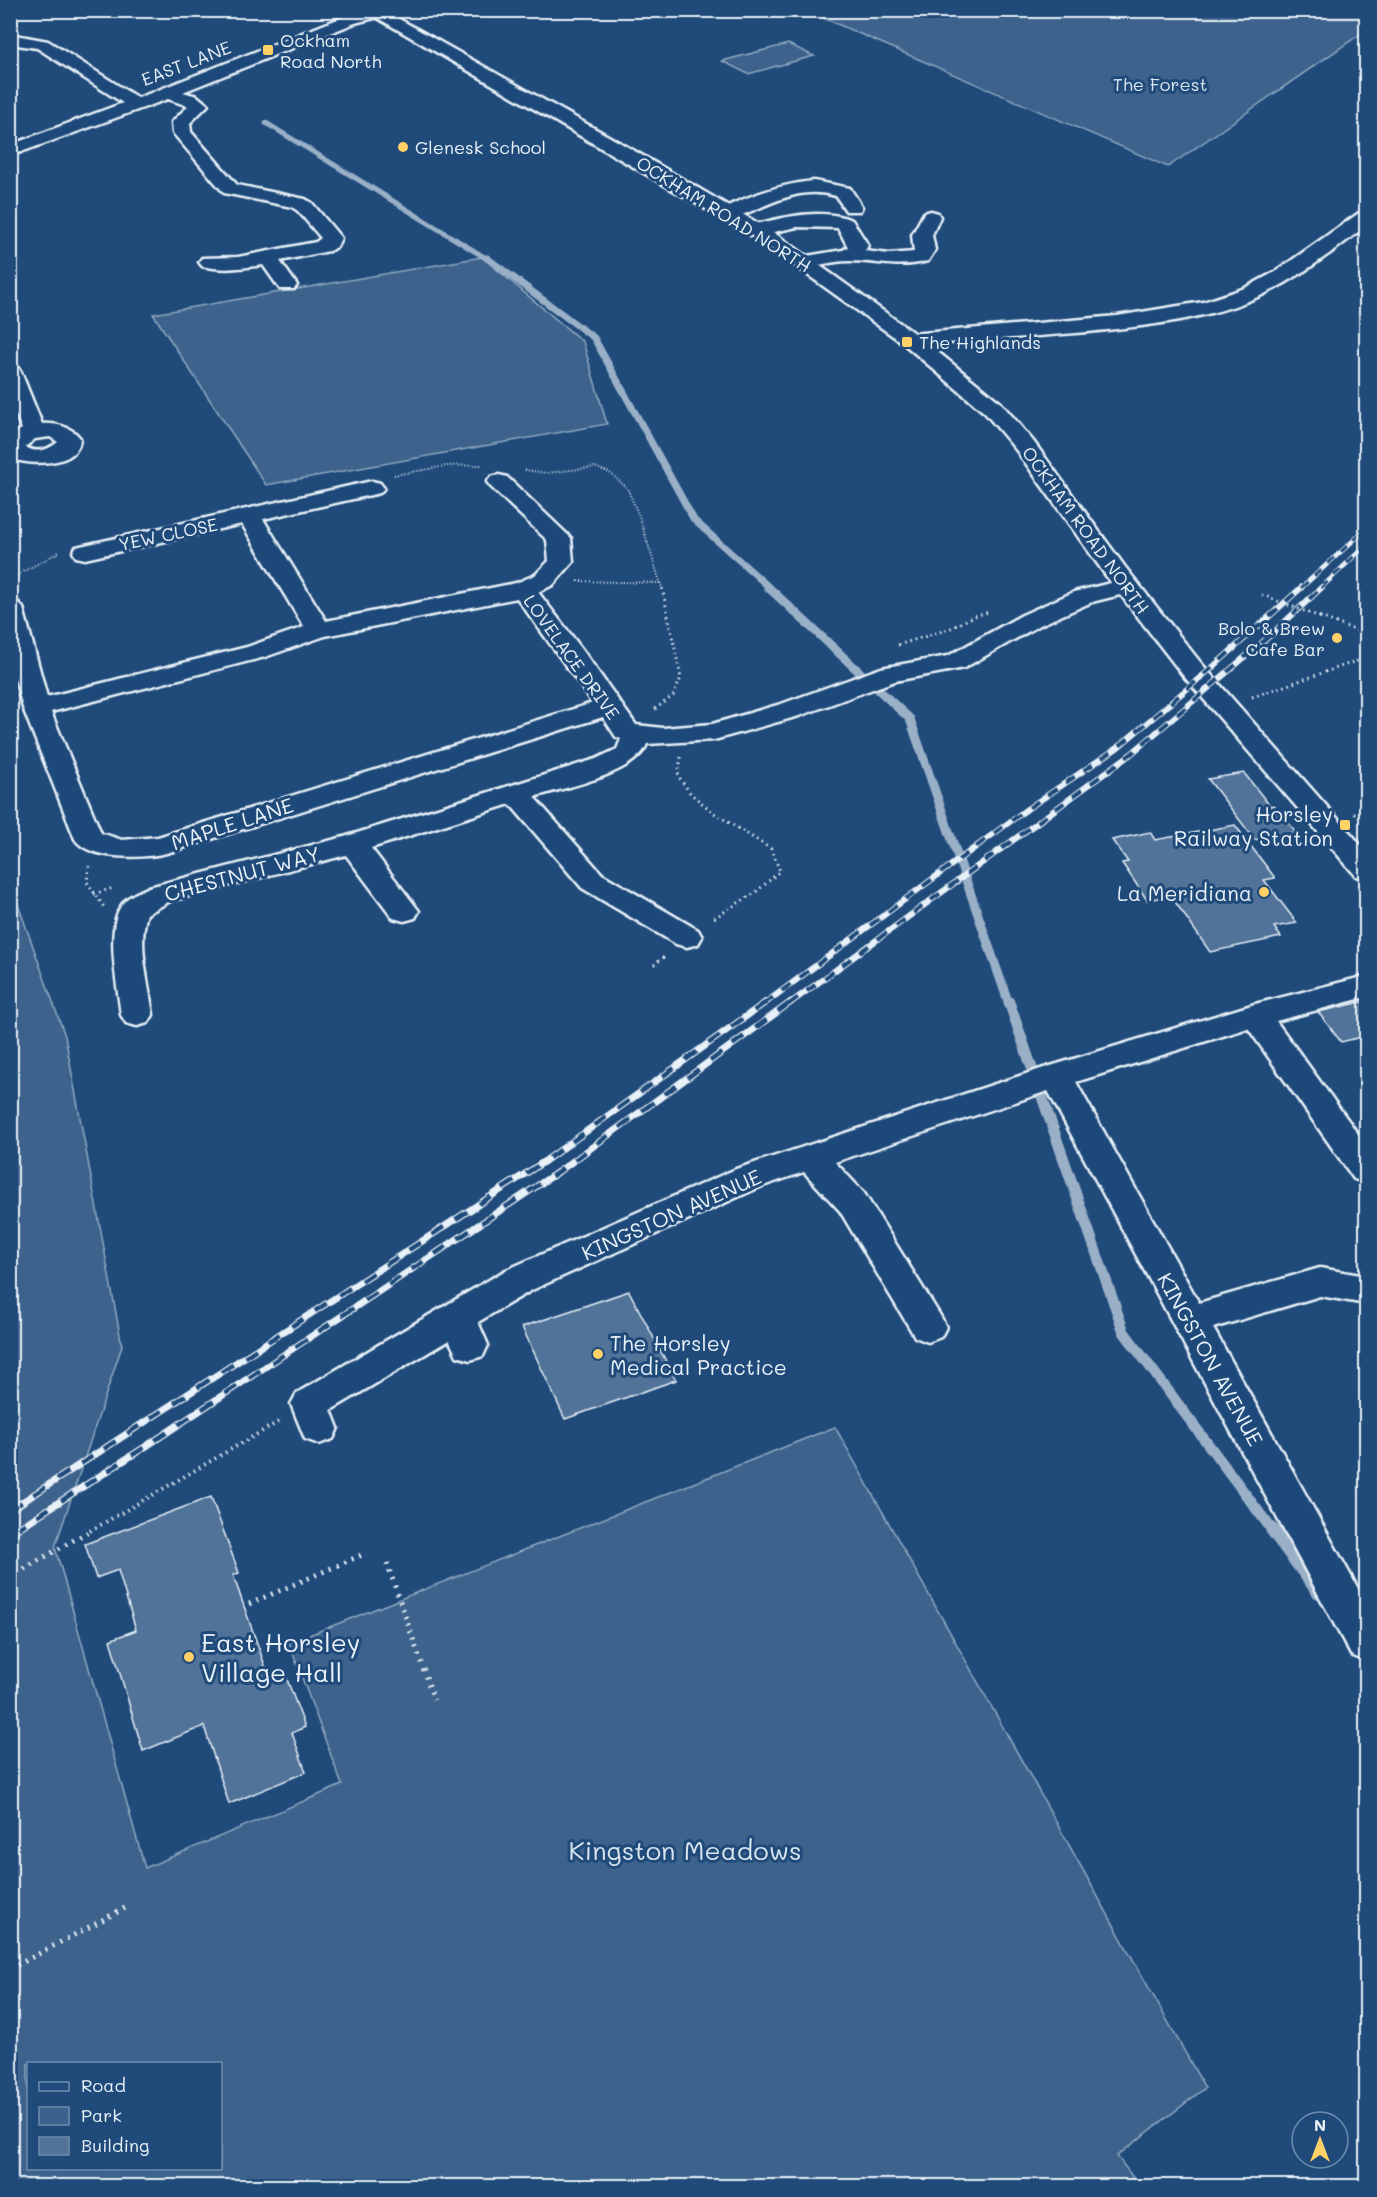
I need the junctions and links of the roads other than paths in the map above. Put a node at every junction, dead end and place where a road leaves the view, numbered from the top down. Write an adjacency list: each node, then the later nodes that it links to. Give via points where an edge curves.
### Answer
1 (374, 12): 3 (street, EAST LANE); 7 (street, OCKHAM ROAD NORTH)
2 (10, 39): 4 (street, via 42,44)
3 (167, 93): 4 (street, EAST LANE); 12 (street, via 199,105 181,122 182,133 226,186 245,194 298,203 331,238 322,247)
4 (134, 103): 5 (street, EAST LANE)
5 (10, 151)
6 (853, 207): 7 (street, via 843,192 816,188 780,191)
7 (728, 213): 10 (street, OCKHAM ROAD NORTH)
8 (931, 217): 11 (street, via 922,235 925,250 921,256 902,260)
9 (1366, 217): 16 (street, via 1298,268 1227,302 1128,322)
10 (756, 230): 11 (street, via 797,221 840,222 858,245); 14 (street, OCKHAM ROAD NORTH)
11 (848, 255): 14 (street)
12 (268, 258): 13 (street); 15 (street)
13 (209, 262)
14 (802, 262): 16 (street, OCKHAM ROAD NORTH)
15 (287, 285)
16 (911, 340): 24 (street, OCKHAM ROAD NORTH, via 993,408)
17 (10, 372): 18 (street)
18 (34, 432)
19 (500, 472): 23 (street, via 559,538 561,562)
20 (372, 488): 21 (street, YEW CLOSE)
21 (250, 517): 22 (street, YEW CLOSE); 26 (street)
22 (86, 552)
23 (533, 585): 26 (street, LOVELACE DRIVE); 28 (street, LOVELACE DRIVE, via 572,653)
24 (1127, 586): 28 (street, LOVELACE DRIVE, via 1083,597 1031,620 955,662 883,676 790,710 714,732); 31 (street, OCKHAM ROAD NORTH, via 1223,707)
25 (10, 608): 27 (street)
26 (319, 630): 27 (street, LOVELACE DRIVE, via 256,652)
27 (36, 708): 28 (street, MAPLE LANE, via 89,839 121,849 160,846)
28 (625, 723): 29 (street, CHESTNUT WAY, via 635,745 628,754)
29 (517, 794): 30 (street, CHESTNUT WAY); 33 (street, via 592,881)
30 (353, 844): 32 (street); 35 (street, CHESTNUT WAY, via 160,894 135,908 129,920 129,936)
31 (1366, 869)
32 (404, 911)
33 (687, 937)
34 (1366, 987): 36 (street, KINGSTON AVENUE)
35 (137, 1015)
36 (1255, 1015): 37 (street, KINGSTON AVENUE); 39 (street)
37 (1056, 1076): 38 (street, KINGSTON AVENUE); 41 (street, KINGSTON AVENUE)
38 (810, 1157): 42 (street, via 852,1202); 43 (street, KINGSTON AVENUE, via 748,1178 519,1280 463,1331 409,1358)
39 (1366, 1170)
40 (1366, 1290): 41 (street, via 1320,1282)
41 (1190, 1320): 44 (street, KINGSTON AVENUE)
42 (928, 1328)
43 (314, 1416)
44 (1366, 1642)

